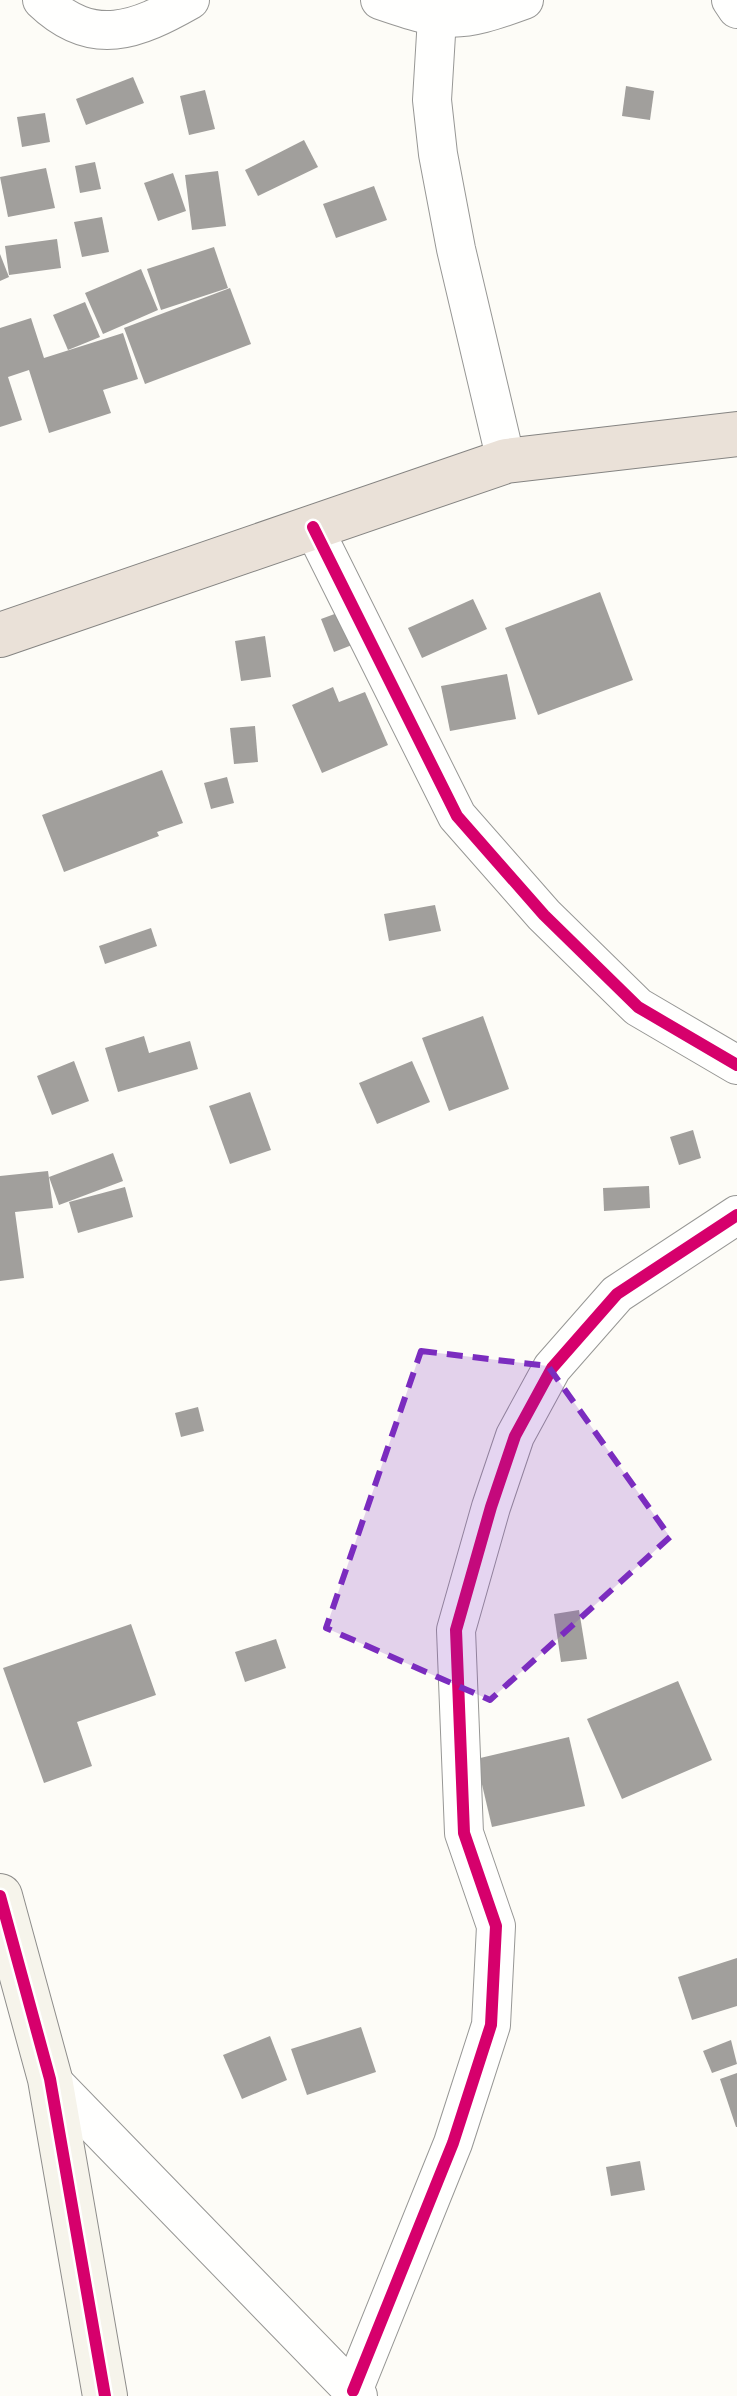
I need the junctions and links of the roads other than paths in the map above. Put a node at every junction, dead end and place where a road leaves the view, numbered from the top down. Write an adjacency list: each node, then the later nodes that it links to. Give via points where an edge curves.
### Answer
1 (42, 0): 2 (street, via 74,21 100,30 125,30)
2 (190, 0)
3 (380, 0): 7 (street)
4 (524, 0): 7 (street, via 478,17)
5 (731, 0): 6 (street)
6 (737, 9)
7 (437, 18): 9 (street, via 432,100 438,154)
8 (737, 434): 9 (highway)
9 (506, 461): 10 (highway)
10 (313, 527): 11 (highway); 12 (street, via 457,816 544,915 638,1007)
11 (0, 635)
12 (737, 1065)
13 (737, 1215): 16 (street, via 617,1294 552,1368 515,1436 491,1507 456,1630 464,1833 496,1926 491,2025 453,2143)
14 (0, 1896): 15 (street)
15 (50, 2079): 16 (street); 17 (street)
16 (356, 2394)
17 (105, 2396)

